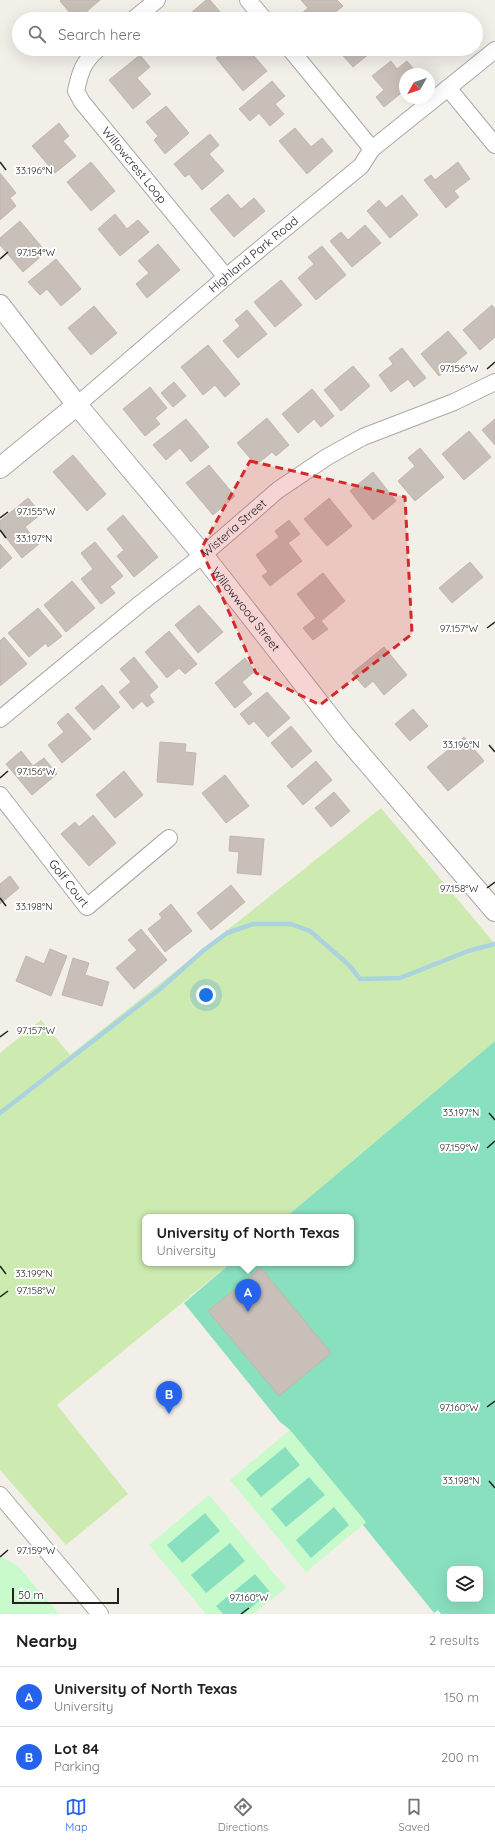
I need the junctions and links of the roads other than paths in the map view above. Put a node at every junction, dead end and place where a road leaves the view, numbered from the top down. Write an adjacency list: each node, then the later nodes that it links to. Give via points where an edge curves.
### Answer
1 (157, 0): 3 (street)
2 (248, 0): 4 (street)
3 (142, 12)
4 (258, 12)
5 (495, 50): 8 (street, Highland Park Road)
6 (90, 56): 11 (street, Willowcrest Loop, via 80,73 76,91 87,108)
7 (296, 56): 10 (street)
8 (448, 88): 9 (street); 10 (street, Highland Park Road)
9 (495, 145)
10 (372, 149): 11 (street, Highland Park Road, via 361,166)
11 (226, 277): 14 (street, Highland Park Road)
12 (0, 305): 14 (street, Willowwood Street)
13 (495, 382): 16 (street, Wisteria Street, via 454,402 363,437 327,457 278,490)
14 (77, 405): 15 (street, Highland Park Road); 16 (street, Willowwood Street)
15 (0, 468)
16 (203, 555): 17 (street, Wisteria Street, via 141,602); 20 (street, Willowwood Street, via 343,734)
17 (0, 719)
18 (0, 795): 19 (street, Golf Court, via 87,907)
19 (169, 838)
20 (495, 911)
21 (0, 1495): 22 (street)
22 (100, 1614)

